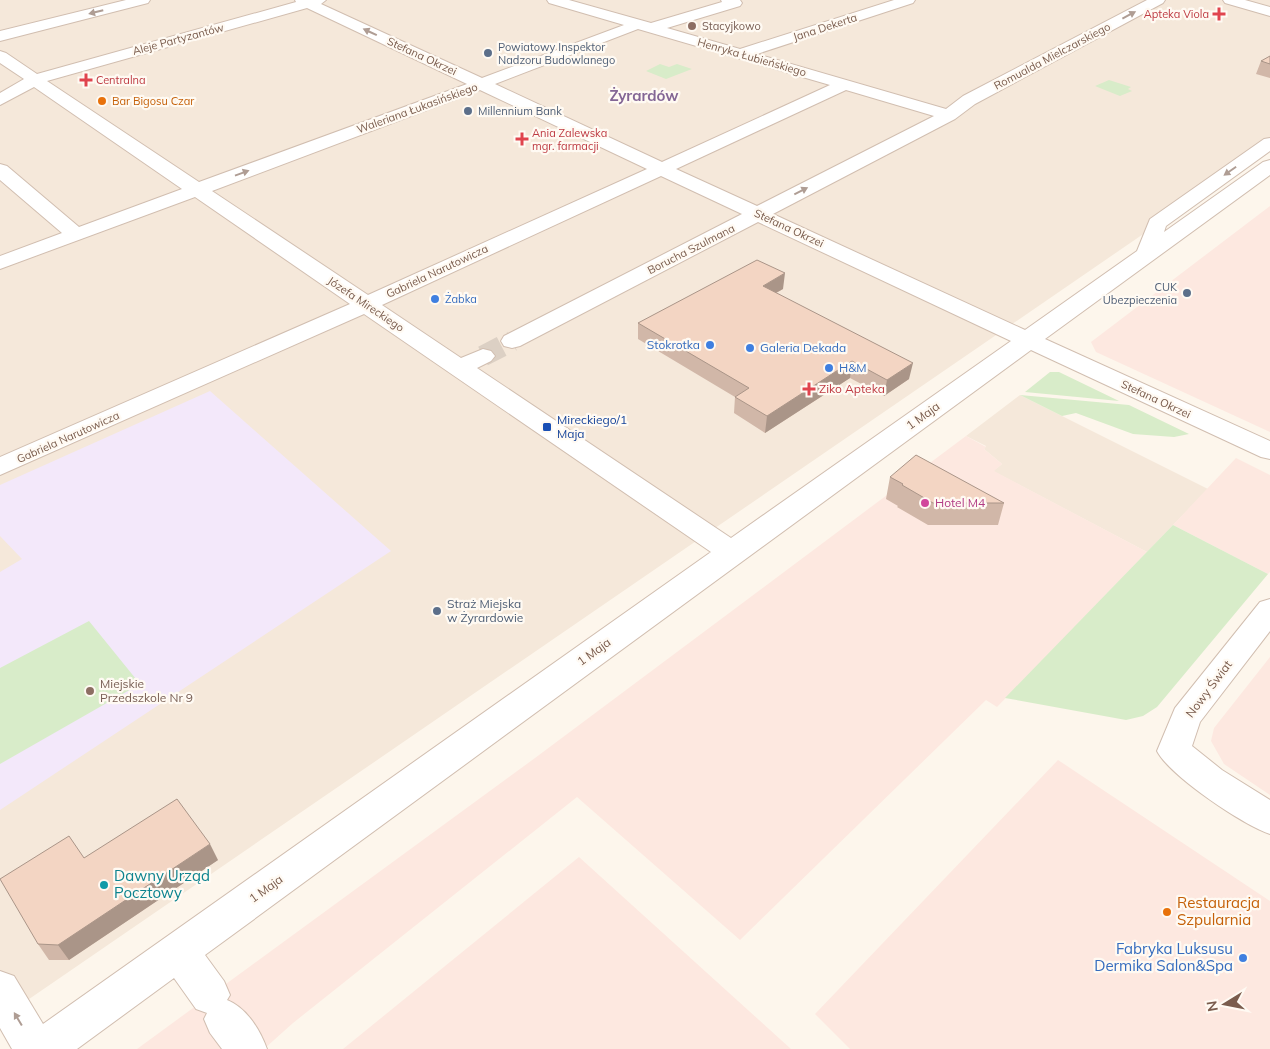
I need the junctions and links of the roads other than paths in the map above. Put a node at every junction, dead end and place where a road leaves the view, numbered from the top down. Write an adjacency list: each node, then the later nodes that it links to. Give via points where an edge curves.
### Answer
1 (143, 0): 10 (street, one-way to 10)
2 (554, 0): 9 (street, Henryka Łubieńskiego)
3 (728, 0): 9 (street, via 734,2)
4 (908, 0): 11 (street, Jana Dekerta)
5 (1158, 0): 18 (street, Romualda Mielczarskiego, one-way to 5, via 978,95)
6 (1230, 0): 8 (street)
7 (310, 1): 13 (street, Stefana Okrzei, one-way to 7); 14 (street, Aleje Partyzantów)
8 (1270, 12)
9 (637, 24): 11 (street, Henryka Łubieńskiego); 13 (street, Waleriana Łukasińskiego); 15 (street, Waleriana Łukasińskiego)
10 (0, 36)
11 (742, 54): 16 (street, Henryka Łubieńskiego)
12 (0, 56): 14 (street, Józefa Mireckiego)
13 (466, 77): 15 (street, Stefana Okrzei); 23 (street, Waleriana Łukasińskiego)
14 (36, 79): 17 (street, Aleje Partyzantów); 23 (street, Józefa Mireckiego)
15 (482, 84): 21 (street, Stefana Okrzei); 23 (street, Waleriana Łukasińskiego, one-way to 15)
16 (846, 84): 18 (street, Henryka Łubieńskiego); 21 (street, Gabriela Narutowicza)
17 (0, 100)
18 (949, 115): 25 (street, Borucha Szulmana, one-way to 18)
19 (1270, 143): 27 (street, one-way to 27, via 1157,223)
20 (1270, 166): 27 (street, 1 Maja)
21 (661, 168): 25 (street, Stefana Okrzei); 29 (street, Gabriela Narutowicza)
22 (0, 170): 26 (street)
23 (188, 185): 26 (street); 29 (street, Józefa Mireckiego)
24 (1270, 188): 27 (street, 1 Maja, via 1199,239)
25 (758, 213): 30 (street, Borucha Szulmana); 31 (street, Stefana Okrzei)
26 (77, 235): 28 (street)
27 (1146, 256): 31 (street, 1 Maja)
28 (0, 263)
29 (367, 304): 33 (street, Józefa Mireckiego); 35 (street, Gabriela Narutowicza)
30 (512, 340)
31 (1028, 340): 34 (street, Stefana Okrzei); 36 (street, 1 Maja)
32 (483, 356): 33 (street)
33 (460, 368): 36 (street, Józefa Mireckiego)
34 (1270, 451)
35 (0, 467)
36 (732, 553): 39 (street, 1 Maja)
37 (1270, 610): 38 (street, Nowy Świat, via 1186,717 1174,751 1210,780)
38 (1270, 819)
39 (179, 952): 41 (street); 43 (street, 1 Maja)
40 (0, 990): 42 (street, one-way to 40)
41 (227, 1021)
42 (35, 1049)
43 (43, 1049)

